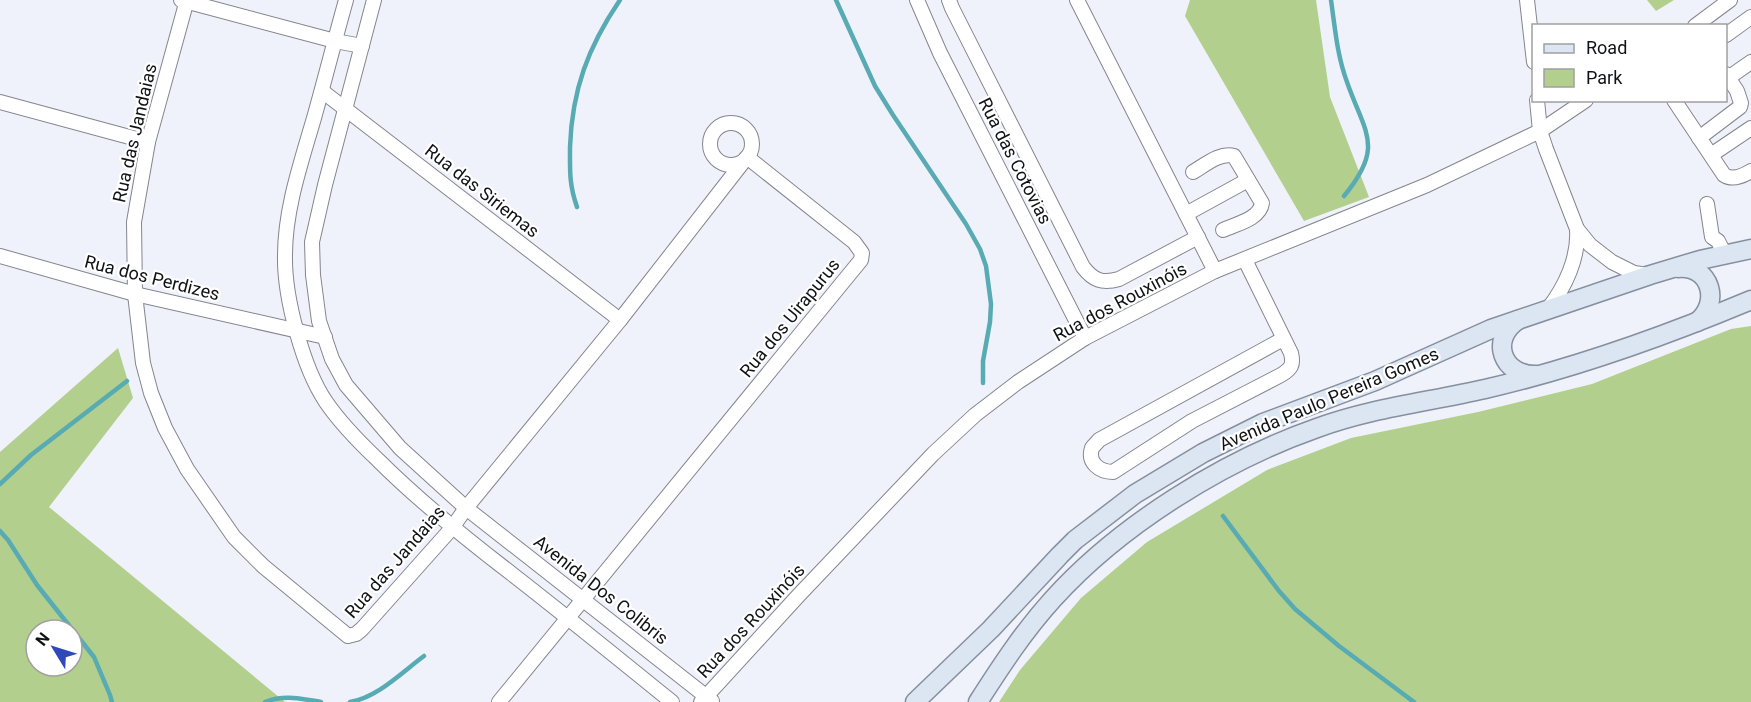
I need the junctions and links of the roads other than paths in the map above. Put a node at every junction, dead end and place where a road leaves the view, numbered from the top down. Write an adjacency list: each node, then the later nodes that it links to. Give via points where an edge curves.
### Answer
1 (185, 0): 12 (street); 26 (street, Rua das Jandaias)
2 (346, 0): 12 (street)
3 (374, 0): 13 (street, Avenida Dos Colibris)
4 (916, 0): 53 (street, Rua das Cotovias)
5 (949, 0): 35 (street, via 1090,277 1109,282 1119,279)
6 (1077, 0): 32 (street)
7 (1527, 0): 14 (street)
8 (1730, 0): 10 (street)
9 (1751, 17): 11 (street)
10 (1698, 24)
11 (1727, 34)
12 (335, 41): 13 (street); 17 (street)
13 (362, 46): 22 (street, Avenida Dos Colibris)
14 (1532, 52)
15 (1751, 62): 16 (street)
16 (1727, 76): 25 (street, via 1740,98 1740,107)
17 (321, 91): 22 (street, Rua das Siriemas); 51 (street, via 287,218 284,256)
18 (0, 102): 26 (street)
19 (1538, 102): 24 (street)
20 (1583, 102): 24 (street, Rua dos Rouxinóis)
21 (1675, 102): 25 (street)
22 (345, 108): 49 (street, Rua das Siriemas); 52 (street, Avenida Dos Colibris, via 312,242 319,321)
23 (1751, 128): 27 (street)
24 (1540, 130): 33 (street); 40 (street, Rua dos Rouxinóis, via 1427,185)
25 (1700, 138): 27 (street)
26 (148, 142): 45 (street, Rua das Jandaias, via 134,222)
27 (1711, 155): 28 (street, via 1728,177 1740,177)
28 (1751, 171)
29 (1193, 172): 30 (street, via 1228,154 1234,156)
30 (1248, 180): 32 (street); 34 (street, via 1262,203 1261,209)
31 (1707, 204): 36 (street)
32 (1186, 214): 35 (street)
33 (1577, 229): 44 (street, via 1590,245 1620,266); 47 (street, via 1568,277)
34 (1223, 230)
35 (1198, 237): 43 (street)
36 (1712, 237): 38 (street); 41 (street)
37 (1751, 249): 38 (main road, Avenida Paulo Pereira Gomes)
38 (1725, 255): 41 (main road, Avenida Paulo Pereira Gomes)
39 (0, 256): 45 (street, Rua dos Perdizes)
40 (1245, 260): 43 (street, Rua dos Rouxinóis); 54 (street)
41 (1700, 261): 42 (main road, Avenida Paulo Pereira Gomes)
42 (1671, 268): 44 (main road, Avenida Paulo Pereira Gomes); 50 (main road, via 1691,268 1706,279 1710,288 1705,315)
43 (1215, 271): 53 (street, Rua dos Rouxinóis)
44 (1650, 275): 47 (main road, Avenida Paulo Pereira Gomes)
45 (135, 294): 51 (street, Rua dos Perdizes); 57 (street, Rua das Jandaias, via 143,363 151,393 187,470 234,537 343,633 352,636 362,629)
46 (1751, 300): 50 (main road, Avenida Paulo Pereira Gomes)
47 (1548, 309): 48 (main road, Avenida Paulo Pereira Gomes)
48 (1523, 317): 55 (main road, via 1506,331 1502,351 1513,369); 63 (main road, Avenida Paulo Pereira Gomes, via 1254,428 1135,494 1060,555)
49 (620, 320): 56 (street, Rua dos Uirapurus); 58 (street, Rua dos Uirapurus, via 747,157 854,242 862,254)
50 (1690, 325): 55 (main road, Avenida Paulo Pereira Gomes)
51 (296, 330): 52 (street, Rua dos Perdizes); 57 (street, via 325,400 345,428)
52 (325, 338): 56 (street, Avenida Dos Colibris, via 346,385 371,416)
53 (1085, 338): 60 (street, Rua dos Rouxinóis, via 1018,382 933,454 798,596)
54 (1283, 339): 54 (street, via 1293,361 1281,375 1192,421 1113,472 1098,469 1092,461 1092,449 1099,440)
55 (1538, 375): 64 (main road, Avenida Paulo Pereira Gomes, via 1339,420 1294,436 1219,472 1127,532 1075,576 1033,623)
56 (466, 508): 57 (street, Rua das Jandaias); 58 (street, Avenida Dos Colibris)
57 (452, 528): 59 (street)
58 (584, 599): 59 (street, Rua dos Uirapurus); 60 (street, Avenida Dos Colibris)
59 (568, 618): 61 (street, Rua dos Uirapurus); 62 (street)
60 (707, 700)
61 (499, 702)
62 (672, 702)
63 (915, 702)
64 (978, 702)

